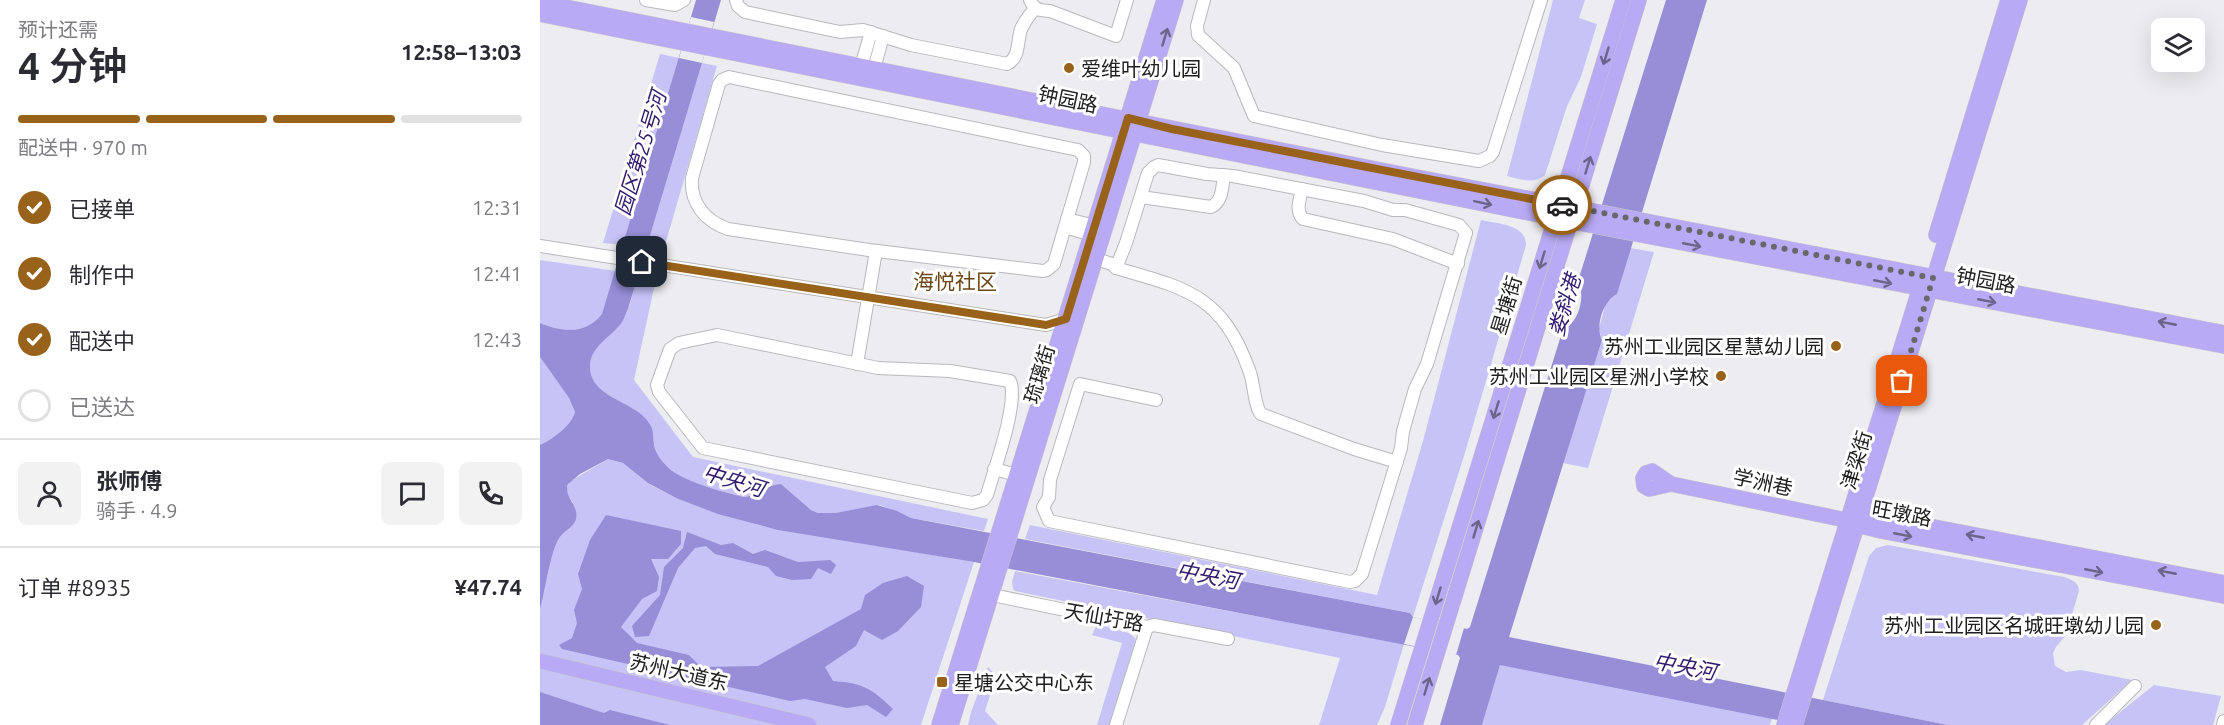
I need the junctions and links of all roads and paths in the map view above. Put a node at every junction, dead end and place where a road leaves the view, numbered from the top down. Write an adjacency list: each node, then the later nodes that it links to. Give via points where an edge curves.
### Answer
1 (646, 0): 2 (street, via 675,5)
2 (684, 0)
3 (735, 0): 17 (street, via 745,12 840,32)
4 (1127, 0): 15 (street, via 1116,36)
5 (1164, 0): 22 (main road, 琉璃街)
6 (1176, 0): 22 (main road, 琉璃街, one-way to 6)
7 (1204, 0): 8 (street, via 1198,35 1234,68 1254,116 1382,145 1479,161 1493,152)
8 (1541, 0)
9 (1623, 0): 26 (main road, 星塘街, one-way to 26)
10 (1639, 0): 27 (main road, 星塘街, one-way to 10)
11 (2008, 0): 35 (main road, 津梁街)
12 (2020, 0): 35 (main road, 津梁街)
13 (540, 2): 19 (main road, 钟园路)
14 (1033, 4): 15 (street); 18 (street, via 1013,60 1007,64 910,45)
15 (1048, 6)
16 (540, 14): 19 (main road, 钟园路)
17 (871, 32): 18 (street); 21 (street)
18 (884, 36): 21 (street)
19 (685, 38): 20 (main road, 钟园路)
20 (708, 42): 21 (main road, 钟园路); 22 (main road, 钟园路)
21 (868, 68): 22 (main road, 钟园路)
22 (1131, 126): 26 (main road, 钟园路); 29 (main road, 琉璃街); 32 (main road, 琉璃街)
23 (1224, 175): 24 (street); 25 (street, via 1158,165 1150,169); 25 (street, via 1220,199 1210,207)
24 (1302, 189): 33 (street, via 1298,213 1303,219 1393,239); 33 (street, via 1405,210 1462,227 1466,237)
25 (1141, 197): 34 (street)
26 (1557, 211): 27 (main road, 钟园路); 64 (main road, 星塘街, one-way to 64)
27 (1573, 214): 35 (main road, 钟园路); 65 (main road, 星塘街, one-way to 27)
28 (1066, 223): 29 (street); 31 (street, via 1054,264 1043,271); 31 (street, via 1084,162 1078,150 729,77 722,80 692,178 691,188 701,212 728,229)
29 (1093, 230): 37 (main road, 琉璃街)
30 (540, 246): 36 (street)
31 (872, 251): 36 (street)
32 (1095, 262): 34 (street, via 1109,270); 37 (main road, 琉璃街)
33 (1458, 264): 44 (street, via 1427,364 1415,389)
34 (1116, 268): 44 (street, via 1169,284 1209,304 1244,355 1261,414)
35 (1926, 284): 39 (main road, 钟园路, one-way to 35); 41 (main road, 钟园路, one-way to 41); 48 (main road, 津梁街)
36 (865, 297): 38 (street); 42 (street)
37 (1072, 320): 38 (street); 40 (main road, 琉璃街)
38 (1046, 325): 40 (street)
39 (2224, 333)
40 (1066, 339): 46 (main road, 琉璃街); 49 (main road, 琉璃街)
41 (2224, 346)
42 (853, 363): 45 (street, via 950,371 1010,381 1013,399); 45 (street, via 717,335 673,345 657,388 705,449 972,503 987,495)
43 (1156, 400): 44 (street, via 1080,384 1043,507 1049,520 1350,582 1362,574)
44 (1396, 462)
45 (996, 464): 46 (street)
46 (1018, 470): 49 (main road, 琉璃街)
47 (1671, 484): 48 (main road, 学洲巷)
48 (1855, 520): 50 (main road, 旺墩路, one-way to 48); 52 (main road, 旺墩路, one-way to 52); 58 (main road, 津梁街)
49 (1004, 535): 51 (main road, 琉璃街)
50 (2224, 583)
51 (985, 594): 53 (street, 天仙圩路); 61 (main road, 琉璃街); 62 (main road, 琉璃街)
52 (2224, 596)
53 (1147, 627): 54 (street, 天仙圩路, via 1154,625); 63 (street)
54 (1228, 639)
55 (540, 661): 60 (main road, 苏州大道东)
56 (540, 671): 59 (main road, 苏州大道东)
57 (2135, 686): 66 (street)
58 (1790, 724)
59 (766, 725)
60 (809, 725)
61 (939, 725)
62 (951, 725)
63 (1116, 725)
64 (1398, 725)
65 (1415, 725)
66 (2096, 725)

